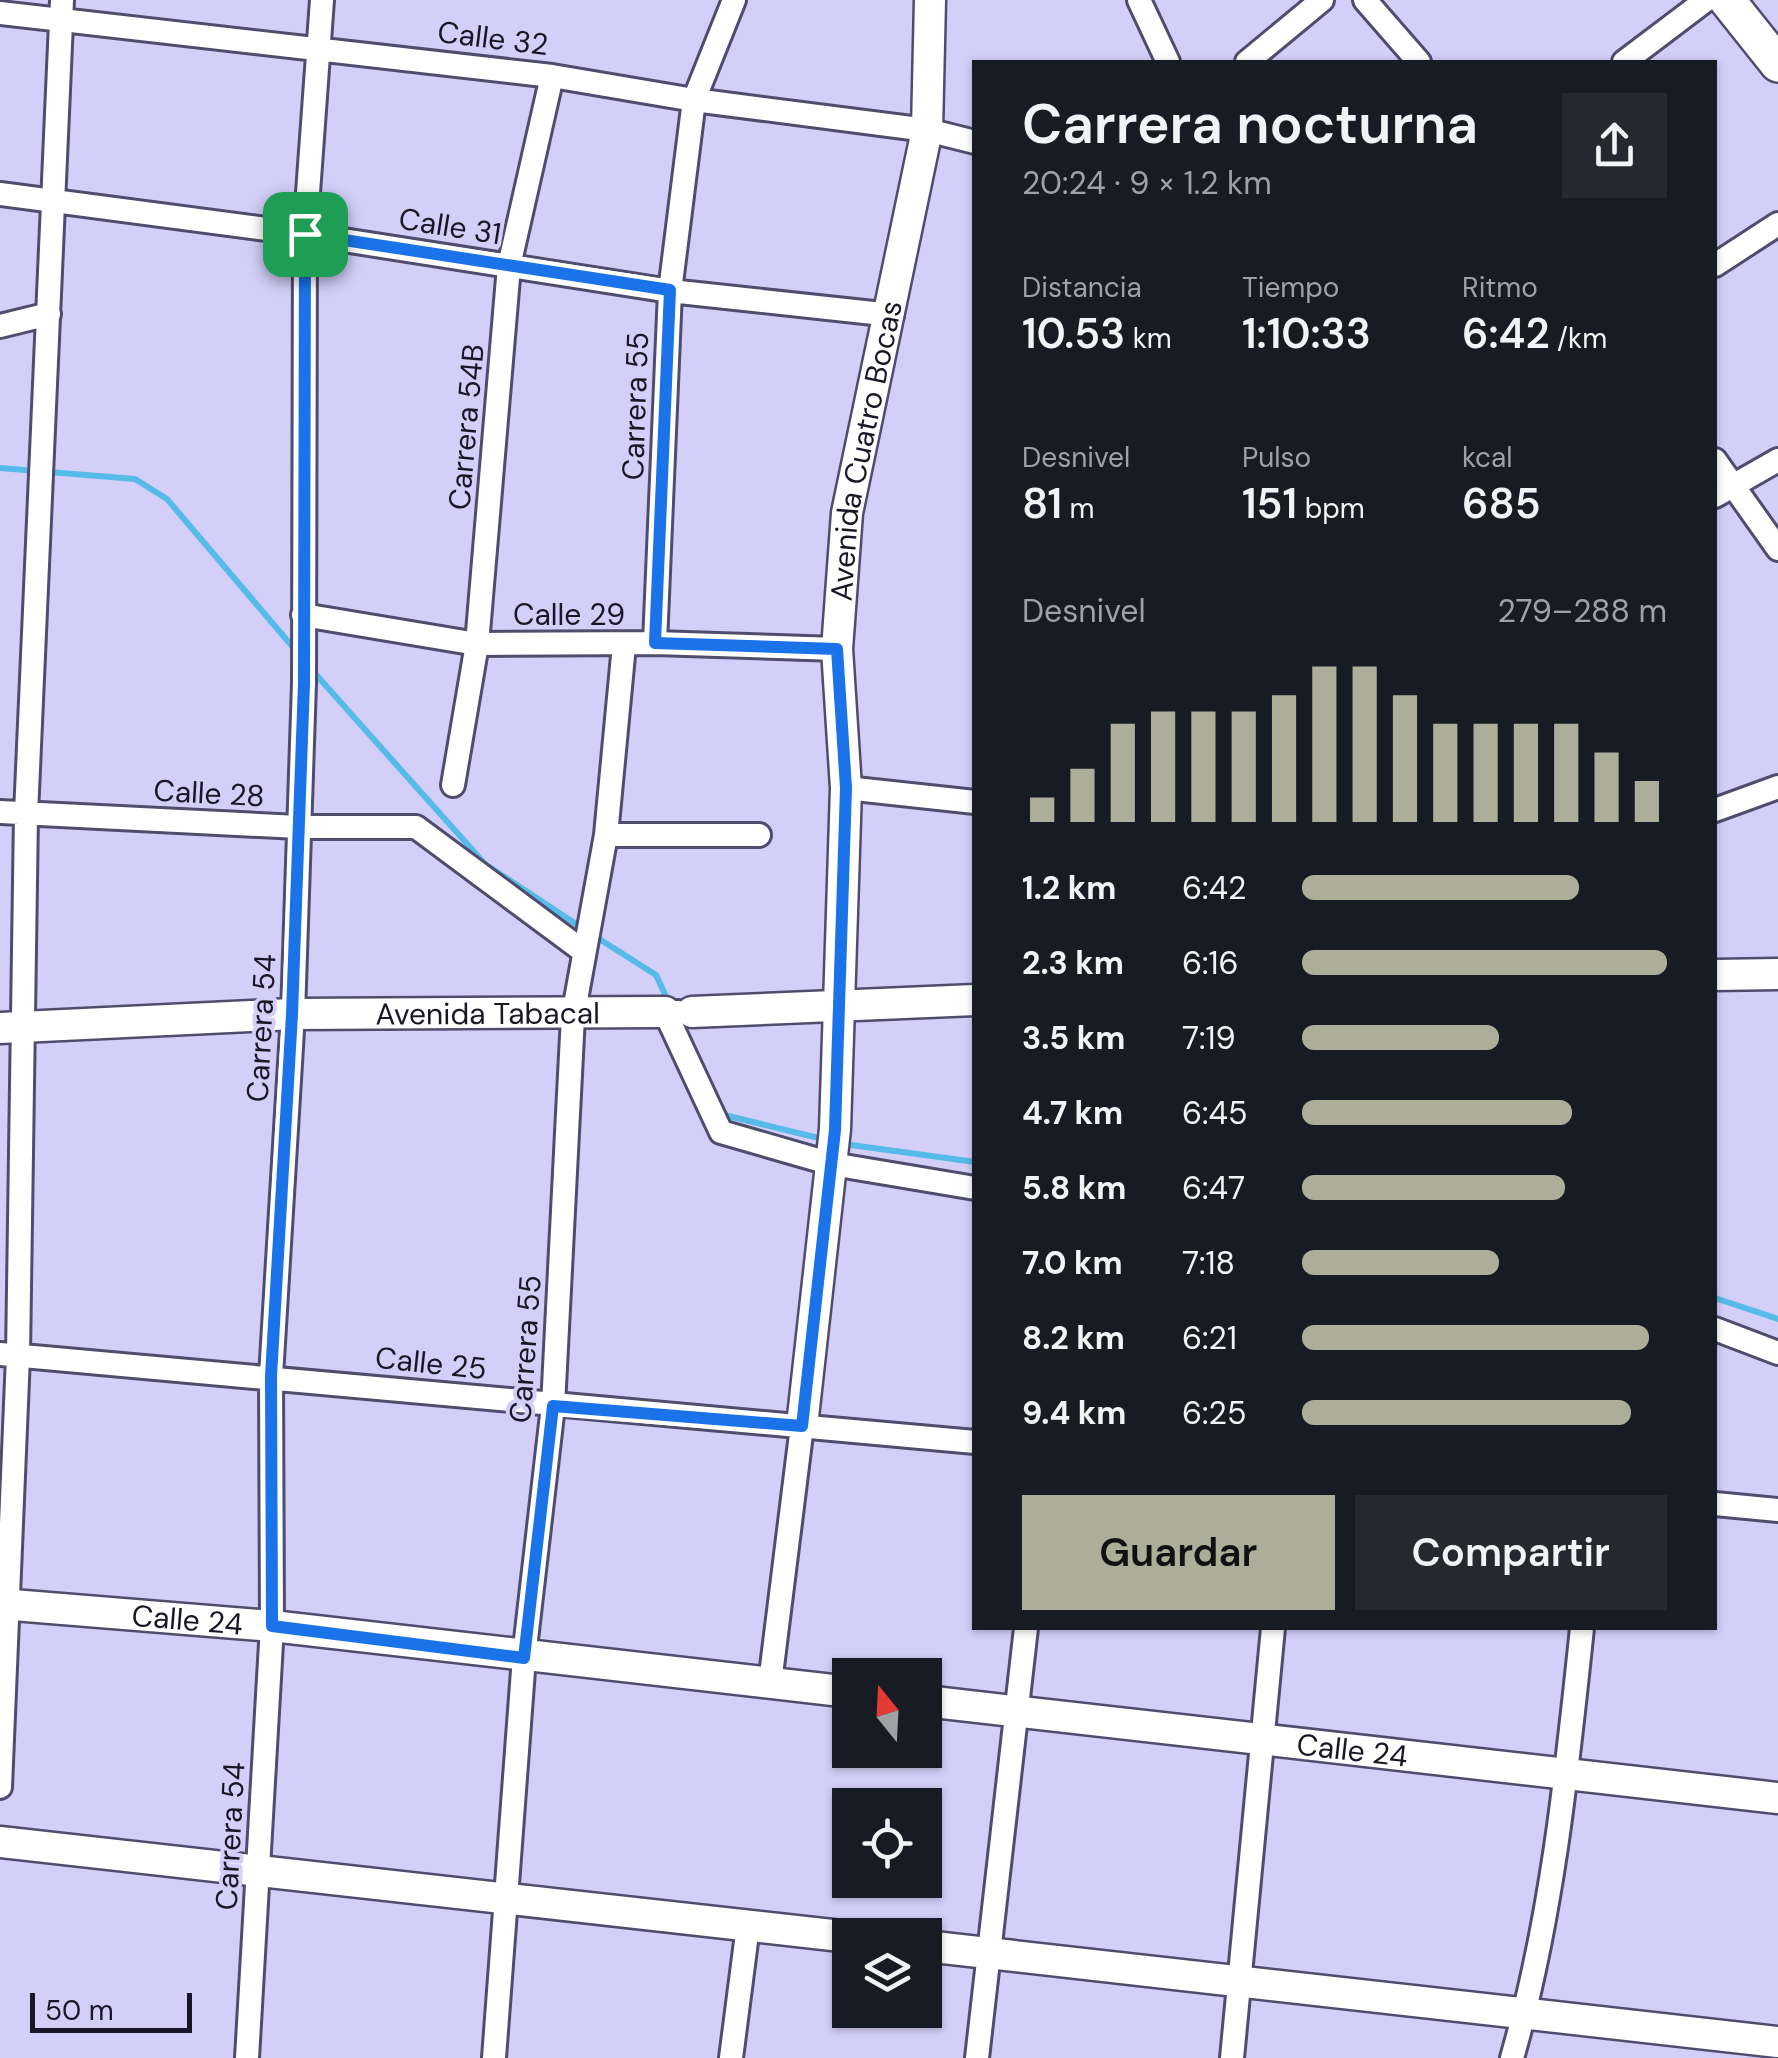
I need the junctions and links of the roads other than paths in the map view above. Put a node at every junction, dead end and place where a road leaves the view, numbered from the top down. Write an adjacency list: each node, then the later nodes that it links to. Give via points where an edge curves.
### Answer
1 (322, 0): 11 (street, Carrera 54)
2 (734, 0): 18 (street, Carrera 55)
3 (930, 0): 19 (main road, Avenida Cuatro Bocas)
4 (1139, 0): 12 (street)
5 (1322, 0): 13 (street)
6 (1366, 0): 14 (street)
7 (1706, 0): 15 (street)
8 (1727, 0): 16 (main road)
9 (61, 10): 10 (street, Calle 32); 11 (street, Calle 32); 22 (street)
10 (0, 13)
11 (319, 47): 17 (street, Calle 32); 24 (street, Carrera 54)
12 (1167, 60)
13 (1249, 60)
14 (1417, 60)
15 (1627, 60)
16 (1778, 64)
17 (552, 76): 18 (street, Calle 32); 26 (street, Carrera 54B)
18 (694, 100): 19 (street, Calle 32); 27 (street, Carrera 55)
19 (927, 130): 20 (street, Calle 32); 29 (main road, Avenida Cuatro Bocas)
20 (972, 141)
21 (0, 194): 22 (street, Calle 31)
22 (53, 200): 24 (street, Calle 31); 28 (street)
23 (1778, 224): 25 (street)
24 (305, 234): 26 (street, Calle 31); 35 (street, Carrera 54)
25 (1717, 264)
26 (509, 266): 27 (street, Calle 31); 37 (street, Carrera 54B)
27 (670, 290): 29 (street, Calle 31); 36 (street, Carrera 55)
28 (49, 314): 30 (street); 46 (street)
29 (892, 315): 39 (main road, Avenida Cuatro Bocas, via 846,513)
30 (0, 326)
31 (1778, 460): 33 (street)
32 (1717, 467): 33 (street)
33 (1724, 492): 34 (street)
34 (1778, 549)
35 (302, 615): 37 (street, Calle 29); 47 (street, Carrera 54)
36 (655, 643): 38 (street, Calle 29); 39 (street, Calle 29)
37 (477, 644): 38 (street, Calle 29); 40 (street, Carrera 54B)
38 (624, 645): 48 (street, Carrera 55)
39 (837, 649): 42 (main road, Avenida Cuatro Bocas)
40 (453, 786)
41 (1778, 786): 44 (street)
42 (846, 788): 43 (street); 54 (main road, Avenida Cuatro Bocas)
43 (972, 802)
44 (1717, 809)
45 (0, 812): 46 (street, Calle 28)
46 (26, 814): 47 (street, Calle 28); 58 (street)
47 (298, 828): 50 (street, Calle 28, via 416,827); 56 (street, Carrera 54)
48 (606, 835): 49 (street); 50 (street, Carrera 55)
49 (758, 835)
50 (583, 952): 57 (street, Carrera 55)
51 (1778, 974): 52 (main road)
52 (1717, 975)
53 (972, 1000): 54 (main road, Avenida Tabacal)
54 (839, 1008): 55 (main road, Avenida Tabacal); 59 (main road, Avenida Cuatro Bocas)
55 (677, 1012): 57 (main road, Avenida Tabacal); 59 (street, via 722,1132)
56 (292, 1014): 57 (main road, Avenida Tabacal); 58 (main road, Avenida Tabacal); 64 (street, Carrera 54)
57 (573, 1016): 65 (street, Carrera 55)
58 (10, 1028): 63 (street)
59 (833, 1154): 60 (street); 66 (main road, Avenida Cuatro Bocas)
60 (972, 1187)
61 (1717, 1331): 62 (street)
62 (1778, 1353)
63 (9, 1355): 64 (street, Calle 25); 70 (street)
64 (271, 1376): 65 (street, Calle 25); 71 (street, Carrera 54)
65 (553, 1406): 66 (street, Calle 25); 75 (street, Carrera 55)
66 (802, 1426): 67 (street, Calle 25); 76 (street, Avenida Cuatro Bocas)
67 (972, 1442)
68 (1717, 1504): 69 (street)
69 (1778, 1510)
70 (4, 1604): 71 (main road, Calle 24); 82 (street)
71 (272, 1626): 75 (main road, Calle 24); 85 (street, Carrera 54)
72 (1026, 1630): 79 (street)
73 (1273, 1630): 80 (street)
74 (1582, 1630): 81 (street)
75 (524, 1658): 76 (main road, Calle 24); 86 (street, Carrera 55)
76 (770, 1683): 77 (main road, Calle 24)
77 (832, 1690)
78 (942, 1703): 79 (main road, Calle 24)
79 (1018, 1712): 80 (main road, Calle 24); 90 (street)
80 (1261, 1736): 81 (main road, Calle 24); 91 (street)
81 (1566, 1772): 83 (main road, Calle 24); 92 (street)
82 (0, 1786)
83 (1778, 1798)
84 (0, 1842): 85 (main road)
85 (258, 1871): 86 (main road); 94 (street, Carrera 54)
86 (504, 1898): 87 (main road); 95 (street, Carrera 55)
87 (748, 1926): 88 (main road); 96 (street)
88 (832, 1936)
89 (942, 1948): 90 (main road)
90 (990, 1953): 91 (main road); 97 (street)
91 (1239, 1981): 92 (main road); 98 (street)
92 (1525, 2014): 93 (main road); 99 (street)
93 (1778, 2042)
94 (247, 2058)
95 (494, 2058)
96 (731, 2058)
97 (977, 2058)
98 (1232, 2058)
99 (1512, 2058)

